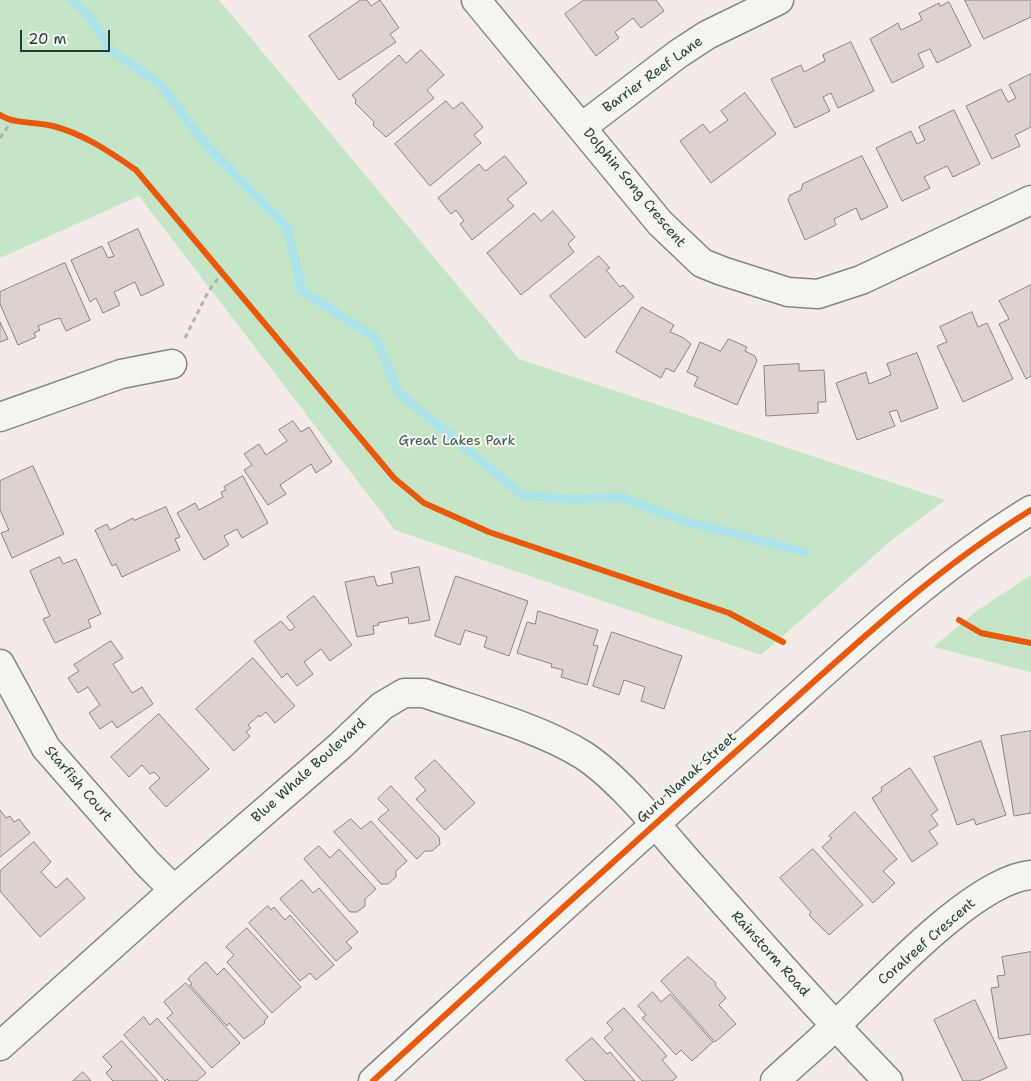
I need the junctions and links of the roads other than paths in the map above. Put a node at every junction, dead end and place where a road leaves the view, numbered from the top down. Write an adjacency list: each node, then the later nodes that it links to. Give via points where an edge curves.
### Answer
1 (476, 0): 3 (street, Dolphin Song Crescent)
2 (779, 0): 3 (street, Barrier Reef Lane, via 707,35)
3 (582, 127): 4 (street, Dolphin Song Crescent, via 660,223 702,264 788,292 818,294 840,288)
4 (1031, 200)
5 (172, 364): 6 (street, via 121,374)
6 (0, 417)
7 (1031, 510): 9 (street, Guru Nanak Street, via 913,593)
8 (0, 664): 11 (street, Starfish Court, via 46,748)
9 (654, 824): 11 (street, Blue Whale Boulevard, via 607,775 560,742 424,693 404,693 382,706); 12 (street, Rainstorm Road); 14 (street, Guru Nanak Street)
10 (1031, 875): 12 (street, Coralreef Crescent, via 981,895 890,970)
11 (174, 890): 13 (street, Blue Whale Boulevard)
12 (834, 1027): 15 (street, Coralreef Crescent); 16 (street, Rainstorm Road)
13 (0, 1046)
14 (373, 1081)
15 (775, 1081)
16 (888, 1081)

